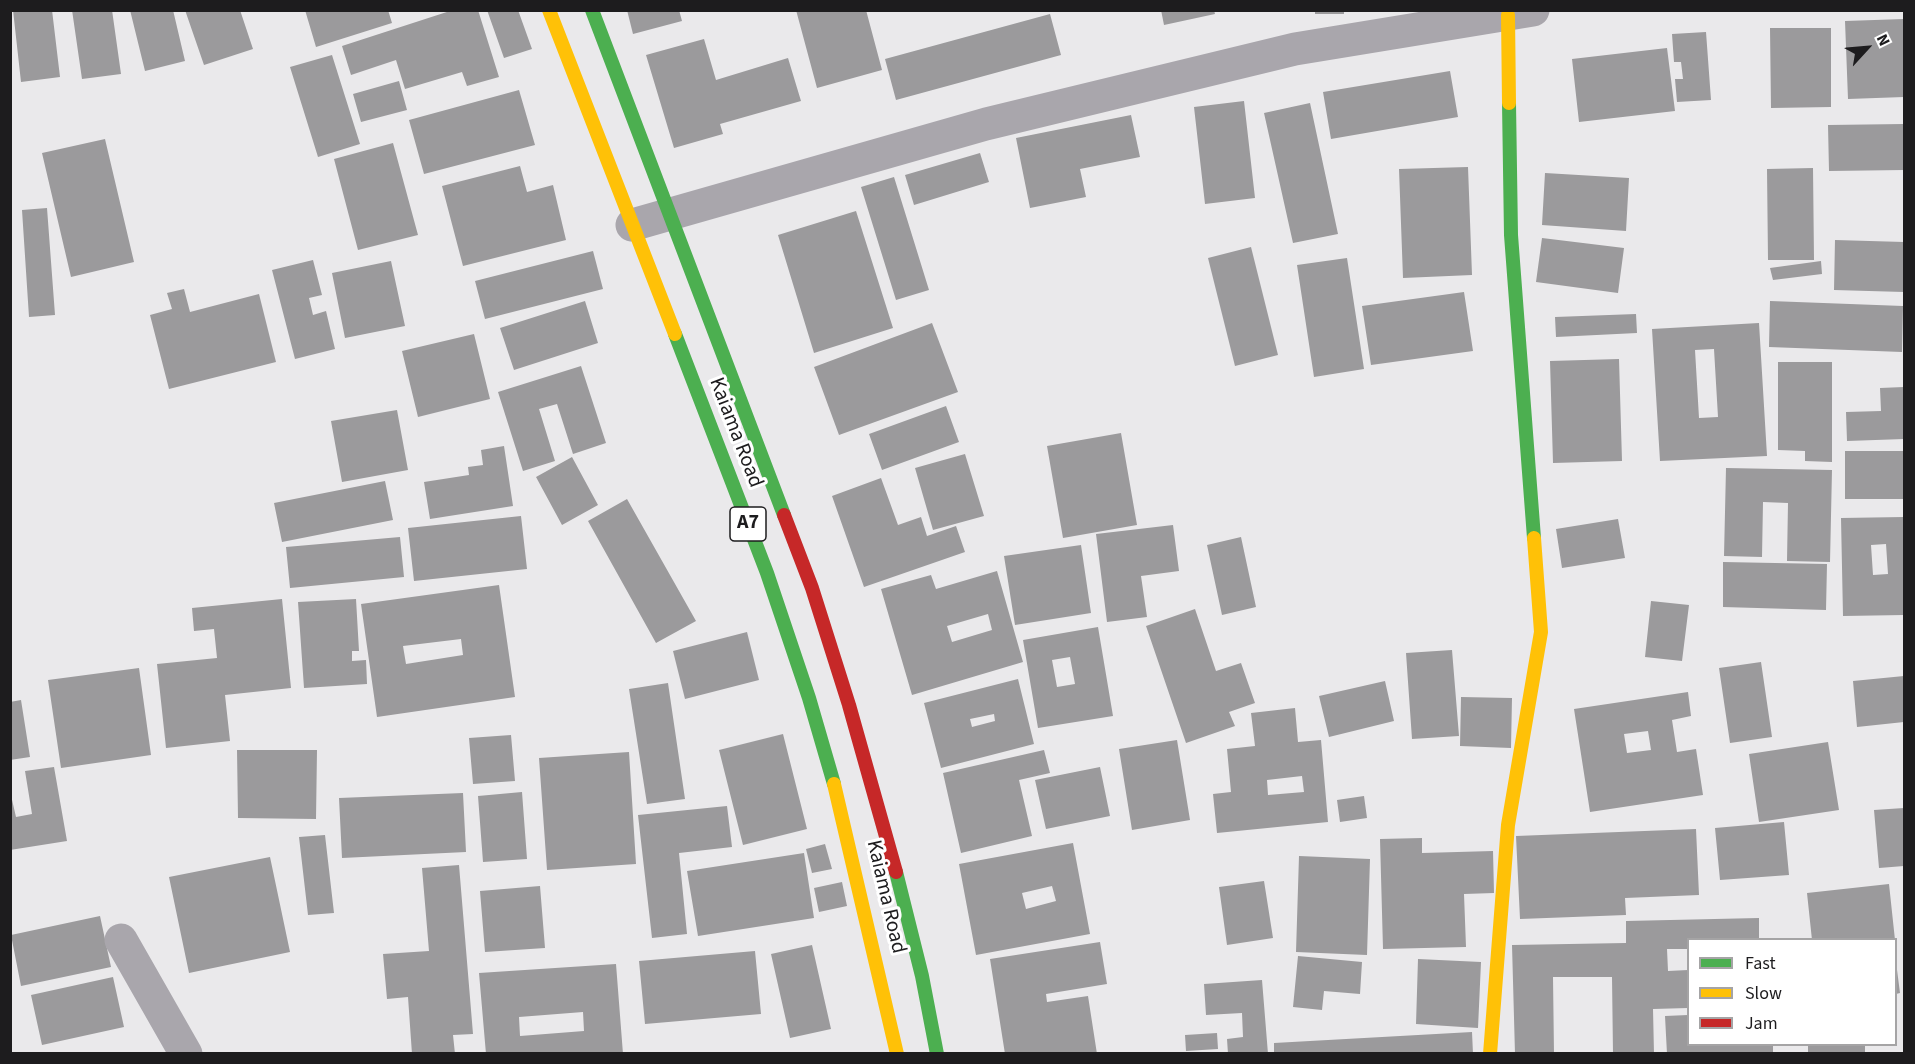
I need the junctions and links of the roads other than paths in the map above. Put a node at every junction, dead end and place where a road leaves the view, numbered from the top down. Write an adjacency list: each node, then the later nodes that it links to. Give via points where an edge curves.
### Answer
1 (549, 10): 5 (main road, Kaiama Road / A7)
2 (592, 10): 4 (main road, Kaiama Road / A7)
3 (1521, 13): 4 (street, via 1272,54 986,124); 10 (main road, via 1511,235 1541,632 1508,825)
4 (671, 214): 5 (street); 9 (main road, Kaiama Road / A7, via 812,588 849,705 914,943)
5 (632, 225): 8 (main road, Kaiama Road / A7, via 767,573 809,698 845,823)
6 (121, 940): 7 (street)
7 (186, 1053)
8 (897, 1053)
9 (937, 1053)
10 (1490, 1053)

